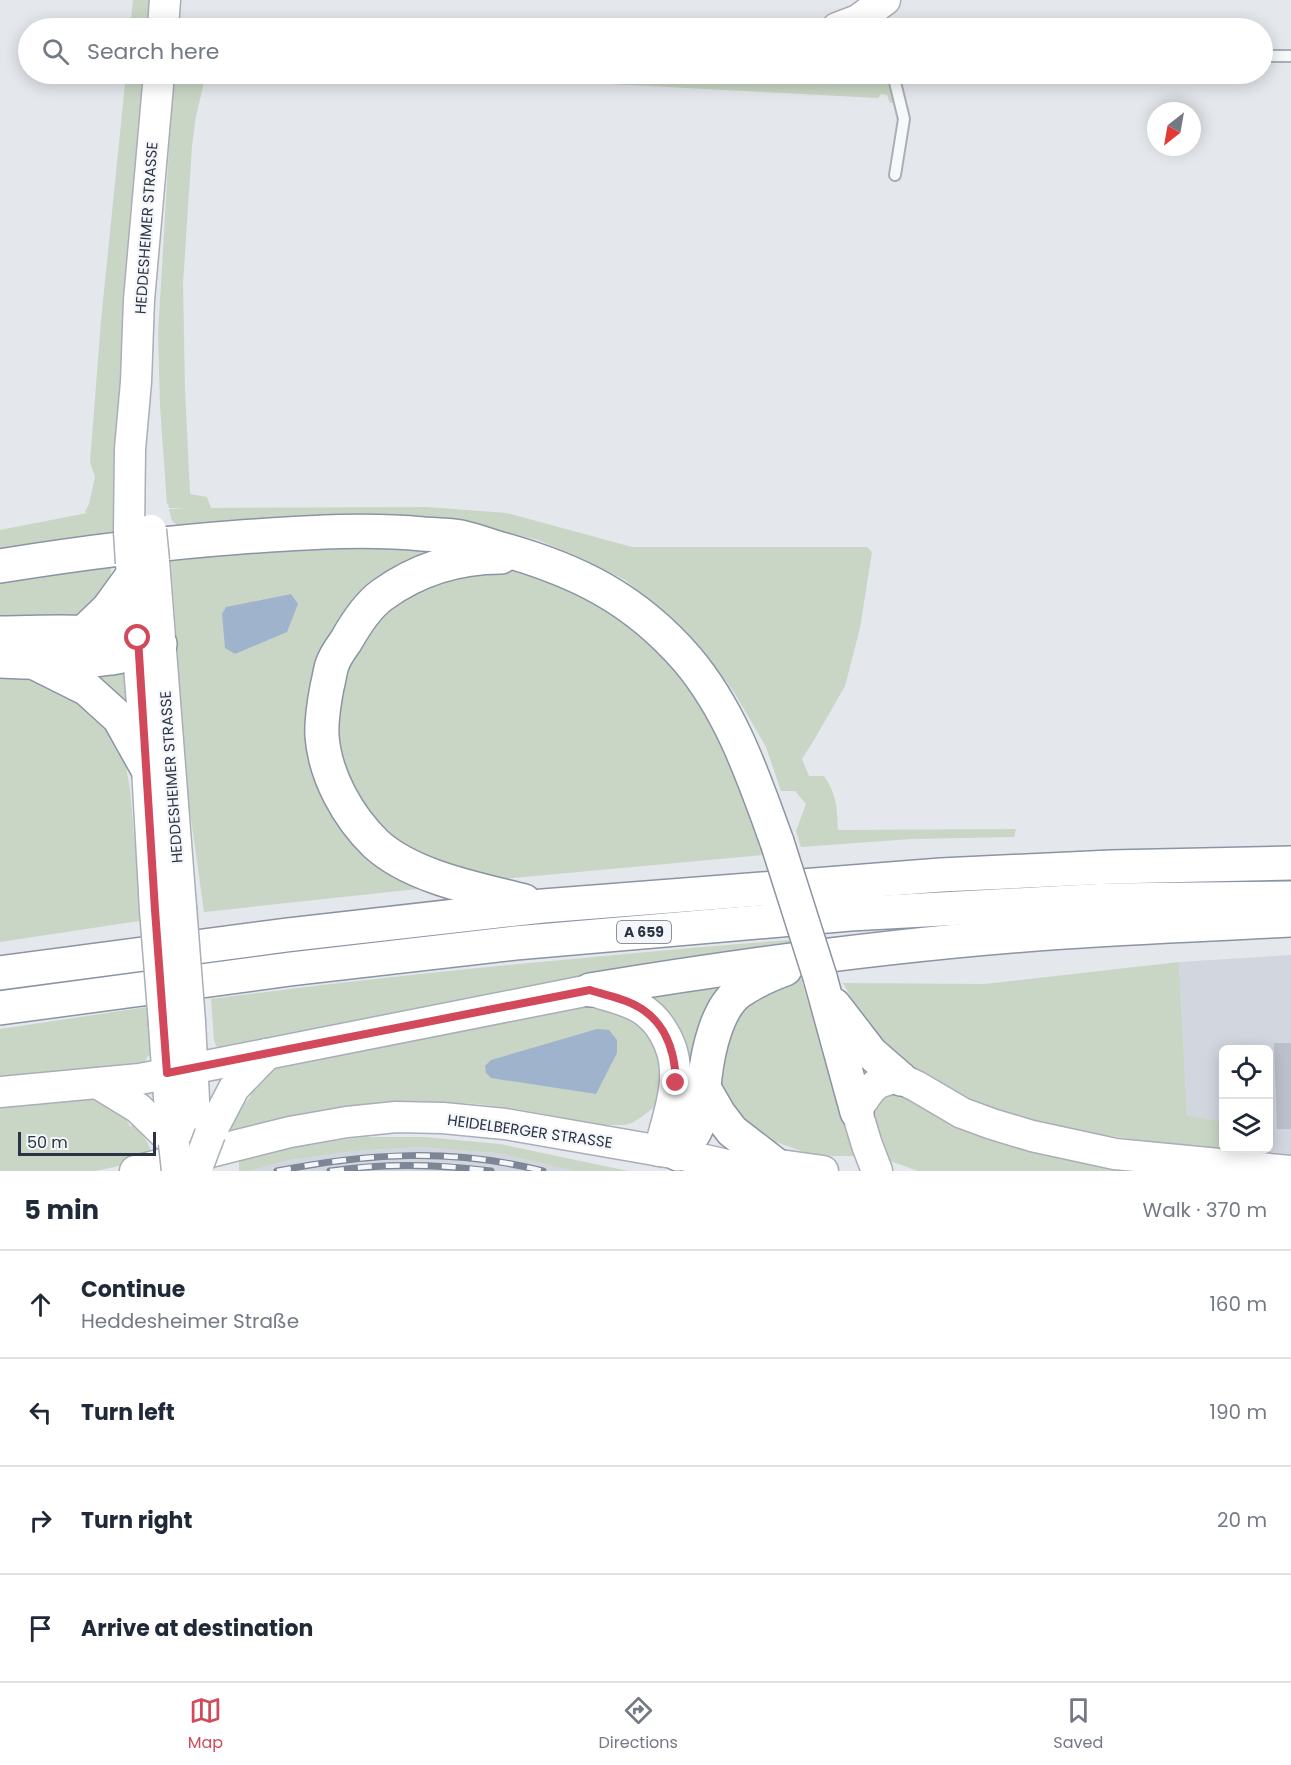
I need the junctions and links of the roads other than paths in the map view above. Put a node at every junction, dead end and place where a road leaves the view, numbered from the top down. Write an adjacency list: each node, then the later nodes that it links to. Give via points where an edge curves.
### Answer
1 (165, 0): 3 (main road)
2 (885, 0): 4 (main road)
3 (164, 18)
4 (863, 18)
5 (1273, 56): 6 (lane)
6 (1291, 56)
7 (158, 84): 12 (main road, HEDDESHEIMER STRASSE, bridge, via 136,382)
8 (895, 84): 9 (lane, via 904,119)
9 (895, 175)
10 (529, 556): 11 (highway, via 460,537 334,531 174,542); 21 (highway, via 478,557 447,563 414,575 381,596 354,626 332,664 322,737 341,798 377,845 397,860 446,880); 25 (highway, bridge, via 574,573 613,594 655,626 688,660 718,704 747,759)
11 (0, 566)
12 (139, 567): 13 (highway, via 108,609); 15 (main road, HEDDESHEIMER STRASSE)
13 (84, 632): 14 (highway); 15 (highway)
14 (0, 633)
15 (146, 644): 17 (highway, via 112,658); 18 (main road, HEDDESHEIMER STRASSE); 22 (main road, HEDDESHEIMER STRASSE)
16 (0, 661): 17 (highway)
17 (35, 663): 18 (highway, via 87,689 118,718)
18 (147, 768): 22 (main road, HEDDESHEIMER STRASSE)
19 (1291, 863): 21 (highway, A 659, via 941,875)
20 (1291, 898): 27 (highway, A 659, via 1108,900 850,914 515,943)
21 (543, 906): 24 (highway, A 659)
22 (168, 909): 29 (main road, HEDDESHEIMER STRASSE, bridge)
23 (1291, 920): 25 (highway, via 948,942)
24 (9, 970)
25 (822, 975): 26 (highway, via 735,967); 30 (highway, via 871,1053); 32 (highway, via 765,977 737,993 714,1033); 34 (highway)
26 (590, 990): 28 (main road); 36 (main road, via 644,1010 670,1042 676,1062 676,1083)
27 (0, 1008)
28 (267, 1054): 29 (main road); 35 (main road, via 234,1088)
29 (179, 1071): 31 (main road); 35 (main road, HEDDESHEIMER STRASSE)
30 (901, 1079): 34 (main road, via 886,1080 871,1089); 41 (main road, via 962,1113 1032,1136 1115,1154)
31 (98, 1083): 33 (main road); 35 (main road, via 138,1108)
32 (704, 1088): 36 (highway, via 697,1128); 38 (highway, via 719,1114)
33 (0, 1092)
34 (858, 1112): 37 (main road)
35 (193, 1153)
36 (669, 1153): 38 (main road, HEIDELBERGER STRASSE, via 737,1159); 39 (main road, HEIDELBERGER STRASSE, via 505,1124 396,1117 290,1132)
37 (872, 1158)
38 (765, 1168): 40 (main road, HEIDELBERGER STRASSE)
39 (135, 1171)
40 (823, 1171)
41 (1291, 1171)

